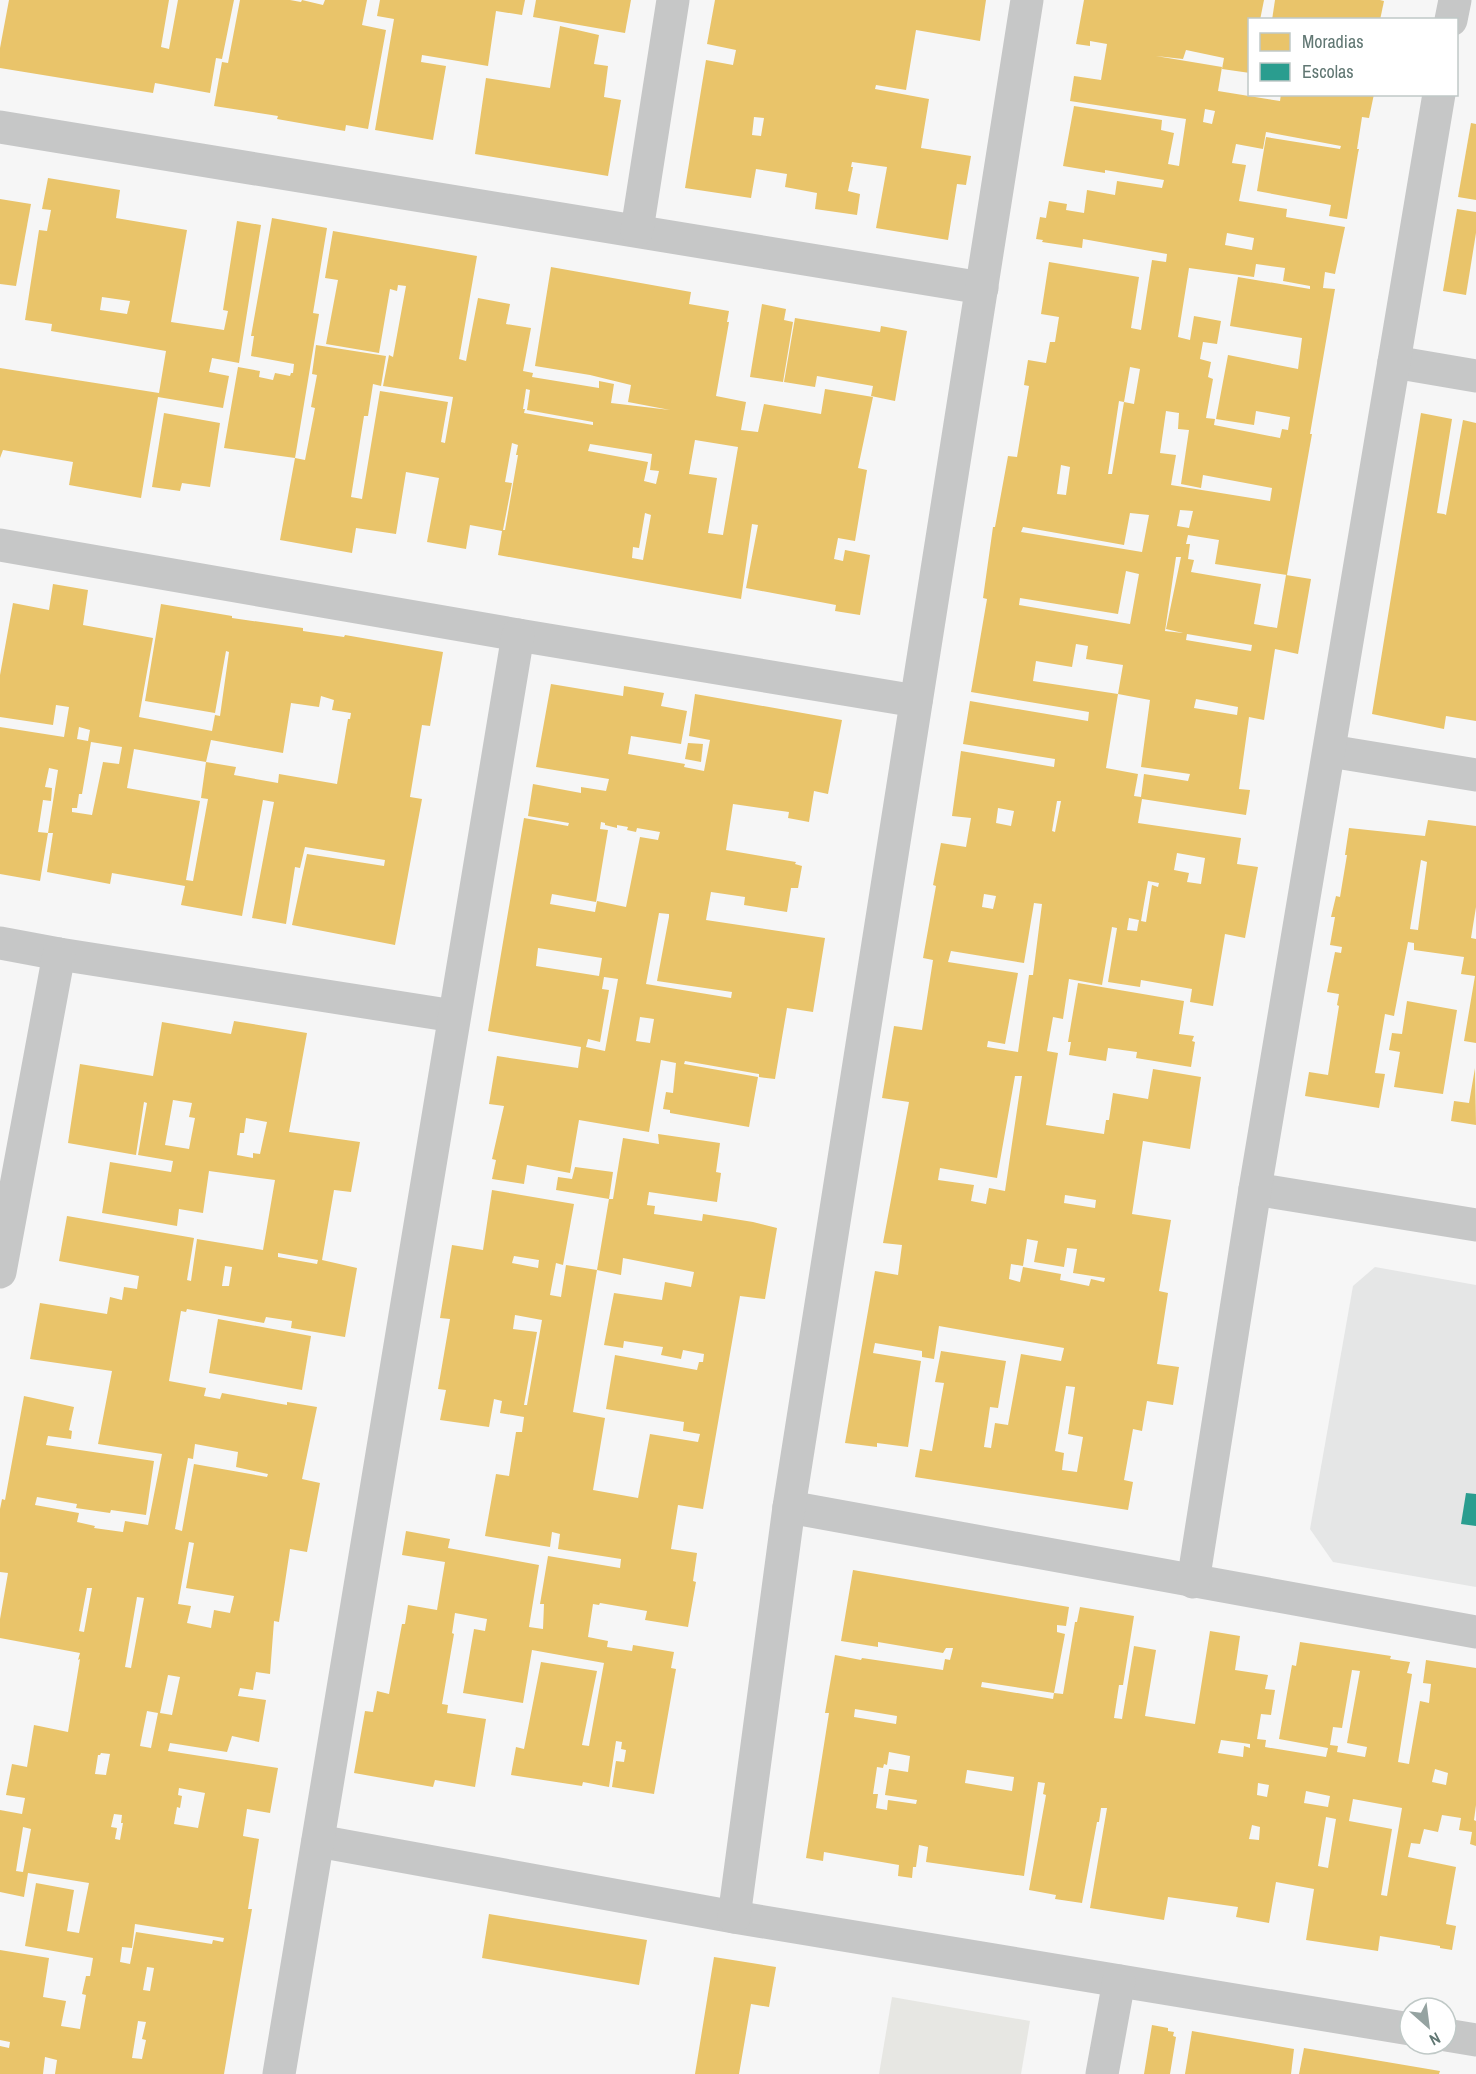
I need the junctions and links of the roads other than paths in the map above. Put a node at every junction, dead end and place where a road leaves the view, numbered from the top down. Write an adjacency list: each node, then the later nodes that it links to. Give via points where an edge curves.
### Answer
1 (673, 0): 7 (street)
2 (1027, 0): 8 (street)
3 (1455, 0): 4 (street)
4 (1451, 18)
5 (1439, 96): 9 (street)
6 (0, 127): 7 (street)
7 (637, 231): 8 (street)
8 (982, 288): 13 (street)
9 (1394, 362): 10 (street); 14 (street)
10 (1476, 376)
11 (0, 545): 12 (street)
12 (518, 635): 13 (street); 18 (street)
13 (916, 701): 22 (street)
14 (1330, 751): 15 (street); 19 (street)
15 (1476, 775)
16 (0, 943): 17 (street)
17 (59, 954): 18 (street); 21 (street)
18 (454, 1016): 25 (street)
19 (1256, 1188): 20 (street); 23 (street)
20 (1476, 1225)
21 (0, 1272)
22 (789, 1507): 23 (street); 26 (street)
23 (1193, 1582): 24 (street)
24 (1476, 1632)
25 (318, 1841): 26 (street); 31 (street)
26 (734, 1917): 27 (street)
27 (1119, 1981): 28 (street); 32 (street)
28 (1398, 2027)
29 (1458, 2037): 30 (street)
30 (1476, 2040)
31 (279, 2074)
32 (1102, 2074)

